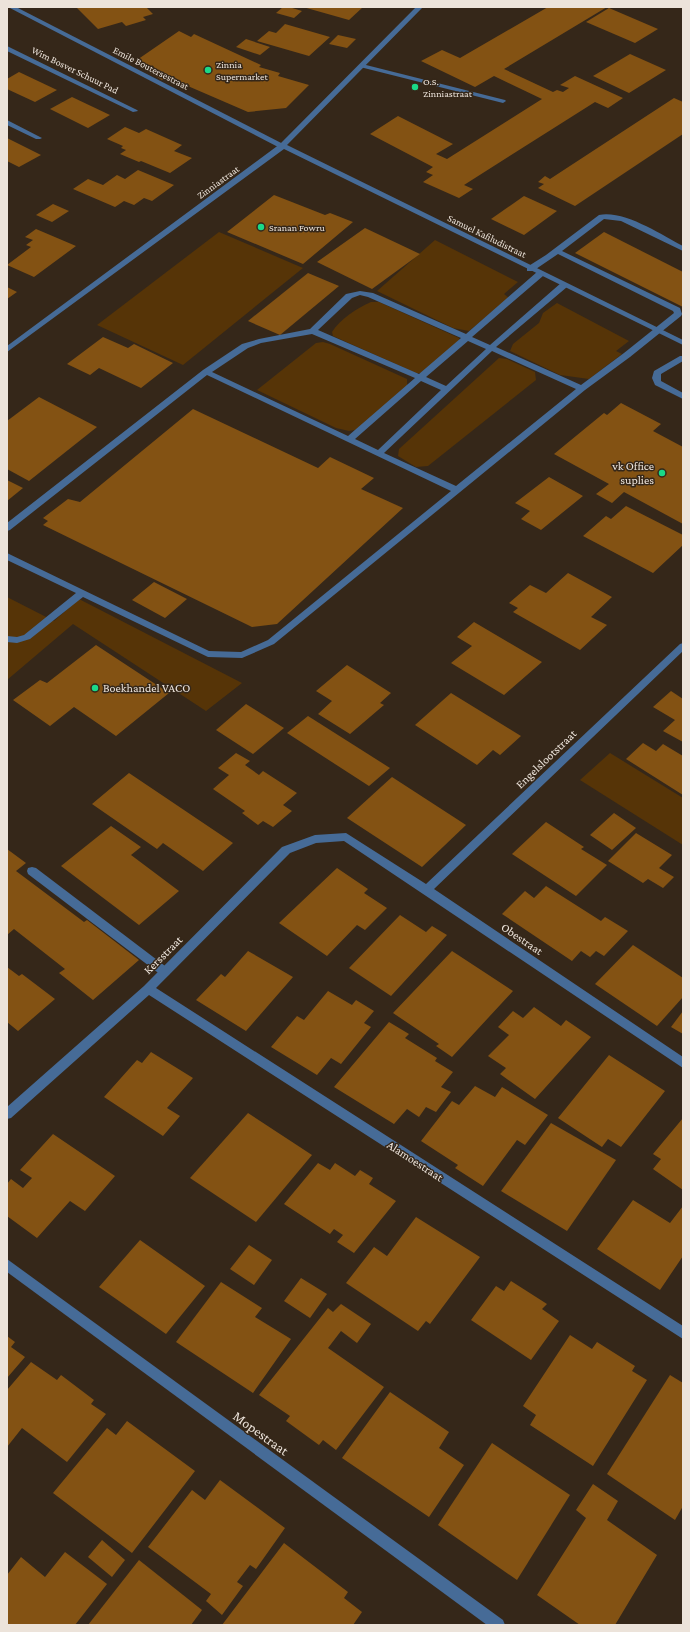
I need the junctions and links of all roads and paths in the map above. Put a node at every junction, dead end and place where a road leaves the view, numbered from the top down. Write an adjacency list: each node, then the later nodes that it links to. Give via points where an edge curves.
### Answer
1 (10, 7): 9 (street, Emile Boutersestraat)
2 (420, 7): 4 (street, Zinniastraat)
3 (7, 48): 6 (street, Wim Bosver Schuur Pad)
4 (362, 66): 5 (street); 9 (street, Zinniastraat)
5 (503, 101)
6 (135, 111)
7 (7, 122): 8 (street)
8 (38, 138)
9 (283, 146): 12 (street, Samuel Kafiludistraat); 20 (street, Zinniastraat)
10 (683, 249): 11 (street, via 623,219 602,217)
11 (557, 251): 12 (street); 15 (street, via 677,310 678,314)
12 (530, 269): 13 (street, Samuel Kafiludistraat)
13 (540, 274): 14 (street, Samuel Kafiludistraat); 17 (street)
14 (564, 285): 15 (street, Samuel Kafiludistraat); 19 (street)
15 (657, 330): 18 (street, Samuel Kafiludistraat); 24 (street)
16 (313, 331): 17 (street, via 349,296 360,293); 22 (street, via 245,346); 23 (street)
17 (468, 337): 19 (street); 23 (street)
18 (683, 343)
19 (492, 347): 24 (street); 25 (street)
20 (7, 350)
21 (683, 358): 26 (street, via 657,373 656,378 658,383)
22 (206, 372): 27 (street); 30 (street)
23 (421, 378): 25 (street); 27 (street)
24 (582, 388): 29 (street)
25 (446, 389): 28 (street)
26 (683, 396)
27 (350, 439): 28 (street)
28 (379, 453): 29 (street)
29 (456, 490): 32 (street, via 271,642 242,655 208,654)
30 (7, 528)
31 (7, 556): 32 (street)
32 (82, 593): 33 (street, via 27,637)
33 (7, 639)
34 (683, 646): 37 (street, Engelslootstraat)
35 (346, 837): 37 (street, Obestraat); 38 (street, Kersstraat, via 315,839 286,850)
36 (32, 870): 38 (street)
37 (427, 890): 40 (street, Obestraat)
38 (165, 972): 39 (street, Kersstraat)
39 (148, 989): 41 (street, Kersstraat); 43 (street, Alamoestraat)
40 (683, 1063)
41 (7, 1114)
42 (7, 1264): 44 (street, Mopestraat)
43 (683, 1333)
44 (498, 1625)

